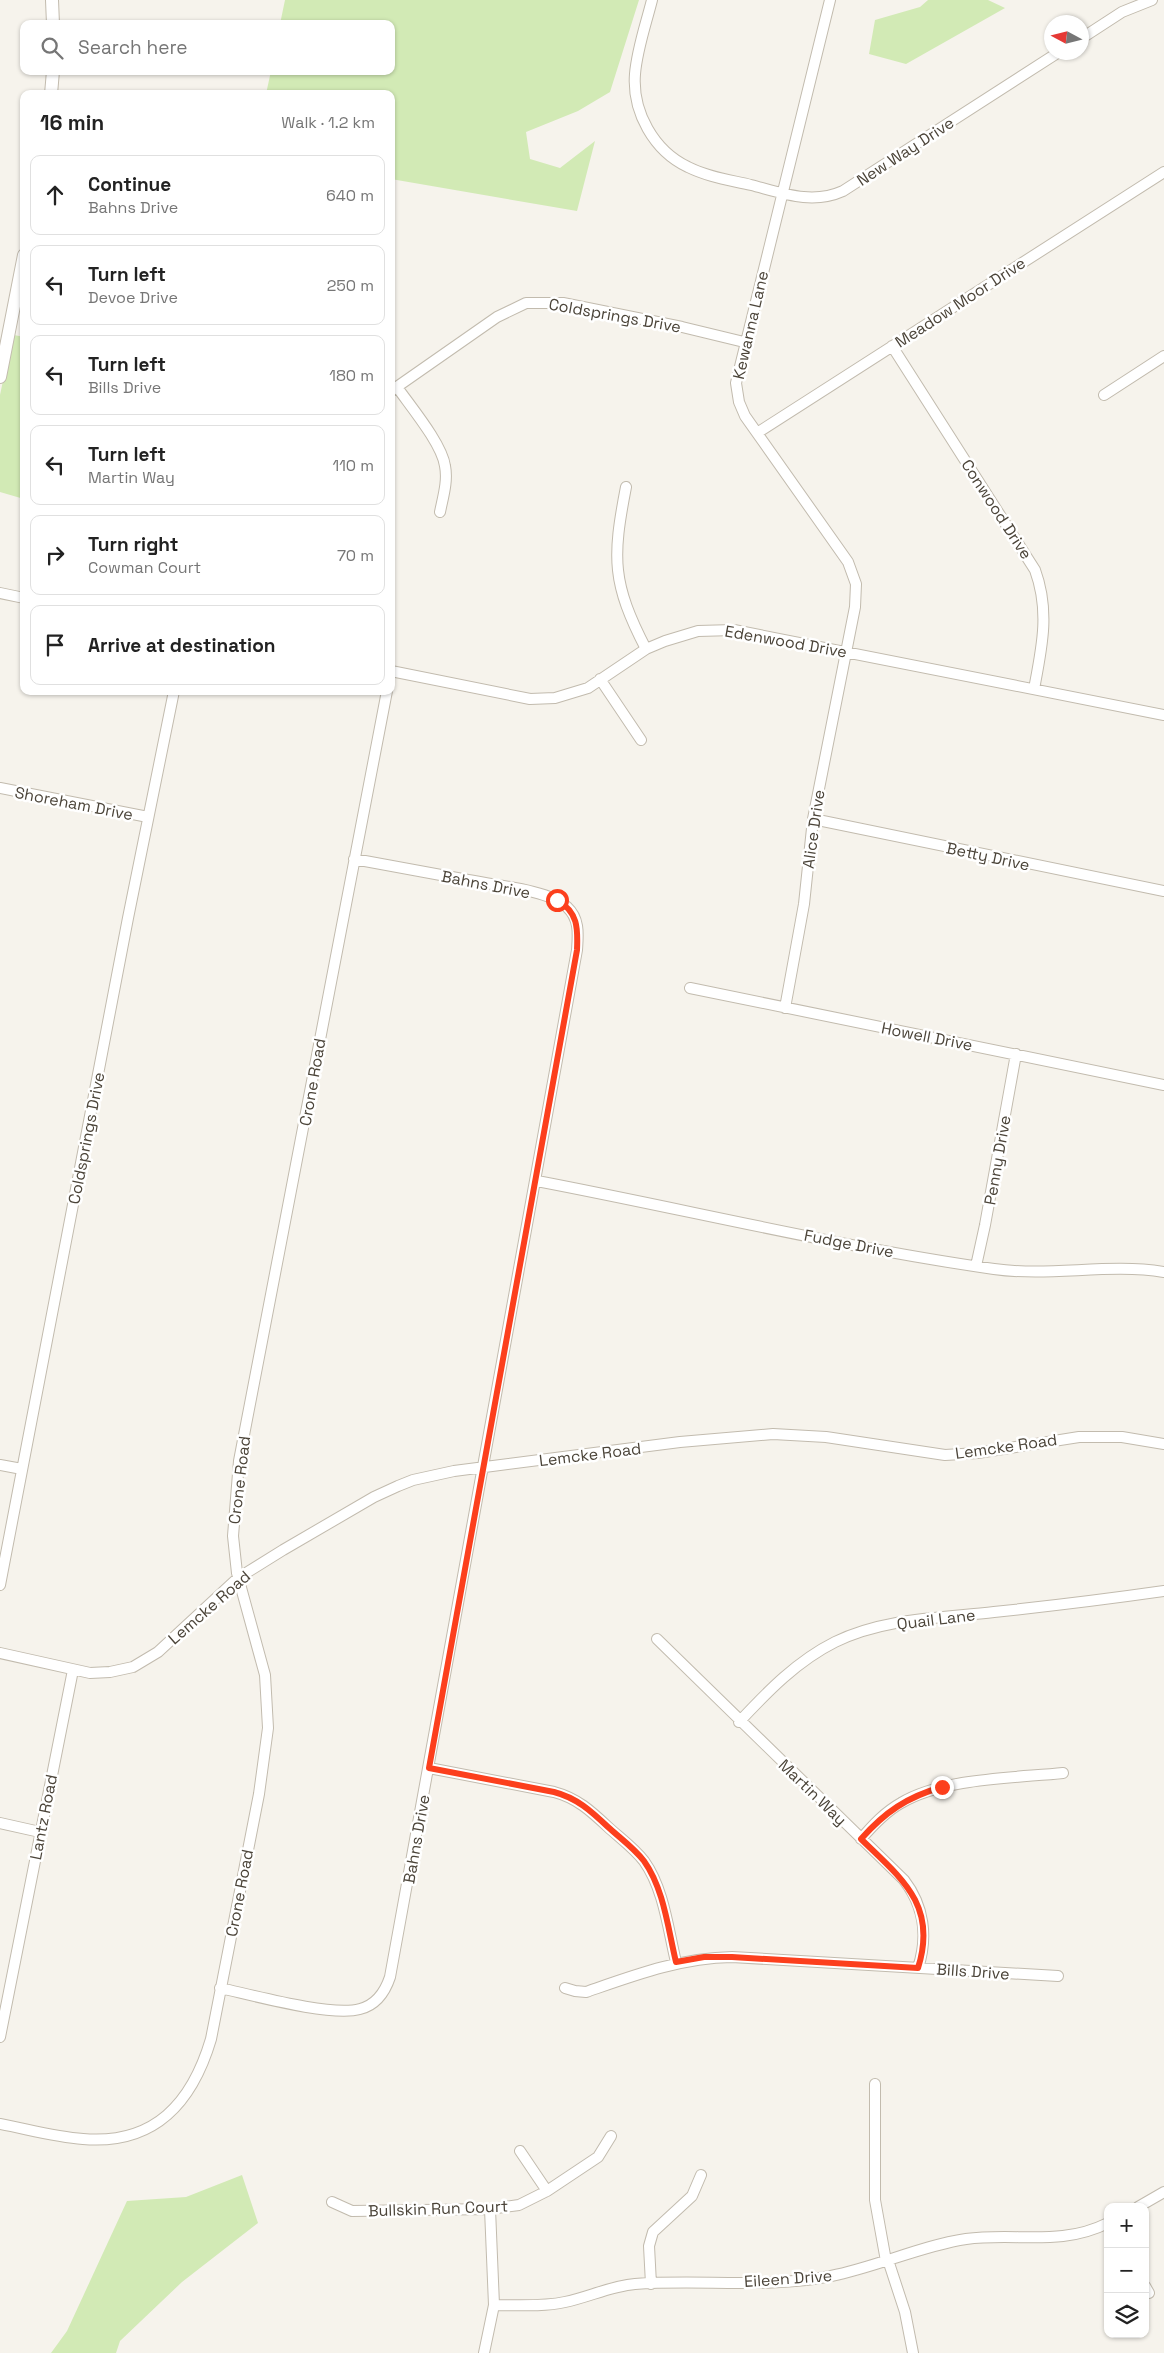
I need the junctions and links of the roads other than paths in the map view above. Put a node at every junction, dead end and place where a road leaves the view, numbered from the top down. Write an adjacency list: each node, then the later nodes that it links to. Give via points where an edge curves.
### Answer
1 (52, 0): 5 (street)
2 (652, 0): 11 (street, New Way Drive, via 635,74 636,100 645,124 660,147 696,171)
3 (830, 0): 11 (street, Kewanna Lane)
4 (1152, 0): 6 (street, via 1122,12)
5 (53, 20)
6 (1089, 33)
7 (1047, 60): 11 (street, New Way Drive, via 843,191 813,199)
8 (53, 75): 9 (street)
9 (51, 90)
10 (1164, 172): 14 (street, Meadow Moor Drive)
11 (782, 193): 13 (street, Kewanna Lane)
12 (20, 275): 16 (street)
13 (744, 342): 17 (street, Coldsprings Drive, via 682,326 563,303 526,303 497,316); 20 (street, Kewanna Lane, via 736,373 736,392 742,411)
14 (892, 346): 20 (street, Meadow Moor Drive); 29 (street, Conwood Drive, via 1035,570 1043,594 1045,623)
15 (1164, 356): 19 (street)
16 (0, 377)
17 (395, 388)
18 (395, 390): 22 (street, via 438,445 444,458 446,481)
19 (1104, 395)
20 (757, 433): 26 (street, Kewanna Lane, via 852,570 856,598)
21 (626, 487): 25 (street, via 616,545 617,573 624,603)
22 (440, 512)
23 (0, 593): 24 (street)
24 (20, 597)
25 (646, 649): 26 (street, Edenwood Drive, via 674,637 717,629); 28 (street, Edenwood Drive)
26 (846, 651): 29 (street, Edenwood Drive); 36 (street, Alice Drive)
27 (395, 672): 28 (street, Edenwood Drive, via 530,699 572,694)
28 (600, 679): 33 (street)
29 (1034, 689): 32 (street, Edenwood Drive)
30 (173, 695): 35 (street, Coldsprings Drive)
31 (386, 695): 37 (street, Crone Road)
32 (1164, 715)
33 (641, 740)
34 (0, 788): 35 (street, Shoreham Drive)
35 (148, 817): 49 (street, Coldsprings Drive)
36 (813, 819): 38 (street, Betty Drive); 40 (street, Alice Drive, via 804,904)
37 (354, 859): 43 (street, Bahns Drive, via 528,891 557,900 574,915 578,930 577,950); 50 (street, Crone Road, via 239,1461 233,1536)
38 (1164, 891)
39 (690, 988): 40 (street, Howell Drive)
40 (786, 1008): 41 (street, Howell Drive)
41 (1016, 1054): 42 (street, Howell Drive); 44 (street, Penny Drive)
42 (1164, 1085)
43 (537, 1181): 44 (street, Fudge Drive); 48 (street, Bahns Drive)
44 (976, 1266): 45 (street, Fudge Drive, via 1032,1272 1134,1269)
45 (1164, 1272)
46 (1164, 1444): 48 (street, Lemcke Road, via 1122,1437 1079,1436 978,1453 945,1454 826,1437 774,1434 680,1442)
47 (0, 1465): 49 (street)
48 (483, 1467): 50 (street, Lemcke Road, via 424,1477 398,1486 333,1520); 57 (street, Bahns Drive)
49 (22, 1469): 51 (street, Coldsprings Drive)
50 (238, 1578): 55 (street, Lemcke Road, via 149,1658 133,1667 110,1672); 65 (street, Crone Road, via 265,1675 268,1728 259,1794)
51 (0, 1585)
52 (1164, 1591): 56 (street, Quail Lane, via 924,1619 866,1630 834,1643 801,1663)
53 (657, 1639): 56 (street, Martin Way)
54 (0, 1652): 55 (street)
55 (73, 1670): 60 (street, Lantz Road)
56 (739, 1722): 61 (street, Martin Way)
57 (429, 1768): 62 (street, via 554,1792 585,1806 636,1852 650,1870 658,1887); 65 (street, Bahns Drive, via 392,1970 380,1997 360,2009 342,2011)
58 (1063, 1773): 61 (street, via 931,1790 893,1808)
59 (0, 1823): 60 (street)
60 (40, 1832): 67 (street, Lantz Road)
61 (861, 1839): 63 (street, Martin Way, via 904,1880 915,1897 924,1932)
62 (676, 1962): 63 (street, Bills Drive, via 732,1957); 66 (street, Bills Drive, via 586,1992)
63 (918, 1968): 64 (street, Bills Drive)
64 (1058, 1976)
65 (220, 1988): 69 (street, Crone Road, via 211,2039 198,2074 186,2095 161,2119 127,2136 96,2140)
66 (565, 1988)
67 (0, 2037)
68 (875, 2084): 79 (street, via 875,2200)
69 (0, 2124)
70 (611, 2136): 73 (street, Bullskin Run Court, via 598,2156)
71 (520, 2151): 73 (street)
72 (701, 2175): 80 (street, via 692,2196 653,2232)
73 (547, 2191): 77 (street, Bullskin Run Court, via 519,2205)
74 (1164, 2192): 76 (street)
75 (332, 2202): 77 (street, Bullskin Run Court, via 352,2211)
76 (1145, 2203)
77 (490, 2209): 81 (street)
78 (1104, 2225): 79 (street, Eileen Drive, via 1051,2239 967,2239)
79 (887, 2260): 80 (street, Eileen Drive, via 812,2280); 83 (street, via 905,2312)
80 (651, 2284): 81 (street, Eileen Drive, via 627,2285 553,2304)
81 (494, 2305): 82 (street)
82 (484, 2353)
83 (913, 2353)

